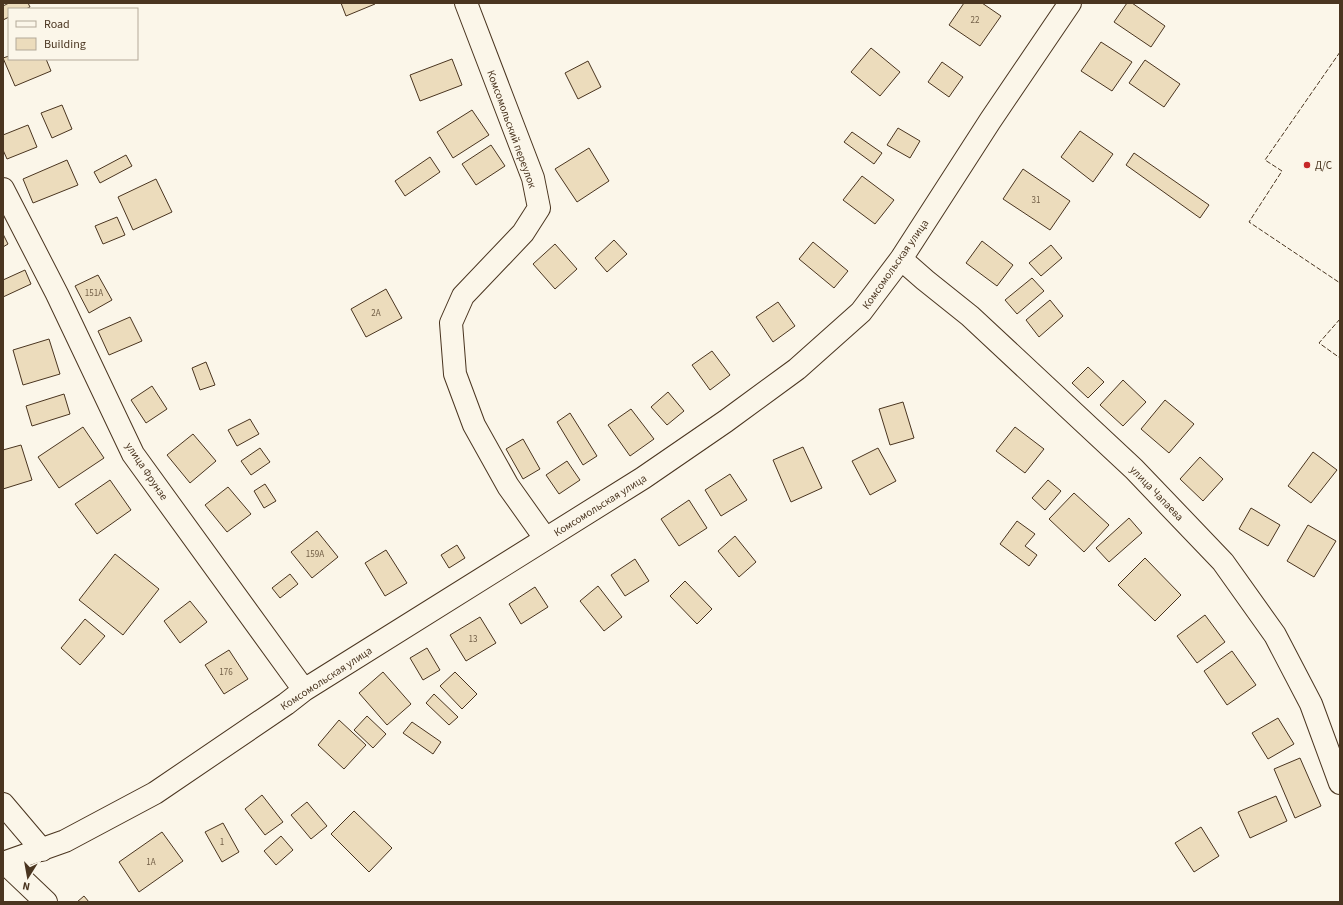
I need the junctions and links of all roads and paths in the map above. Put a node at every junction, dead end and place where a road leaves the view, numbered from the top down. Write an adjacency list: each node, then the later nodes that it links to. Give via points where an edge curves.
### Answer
1 (466, 3): 5 (street, Комсомольский переулок, via 533,178 538,208 523,233 463,296 451,323 454,374 474,425 508,486)
2 (1070, 3): 4 (street, Комсомольская улица)
3 (3, 189): 6 (street, улица Фрунзе, via 133,454)
4 (901, 259): 5 (street, Комсомольская улица, via 861,312 797,369 643,478); 7 (street, улица Чапаева, via 970,316 1129,464 1223,562 1275,635 1311,704)
5 (545, 538): 6 (street, Комсомольская улица)
6 (304, 690): 9 (street, Комсомольская улица, via 155,793 65,841)
7 (1340, 783)
8 (3, 804): 9 (street)
9 (42, 850): 10 (street, Комсомольская улица)
10 (4, 863): 11 (street)
11 (46, 902)

